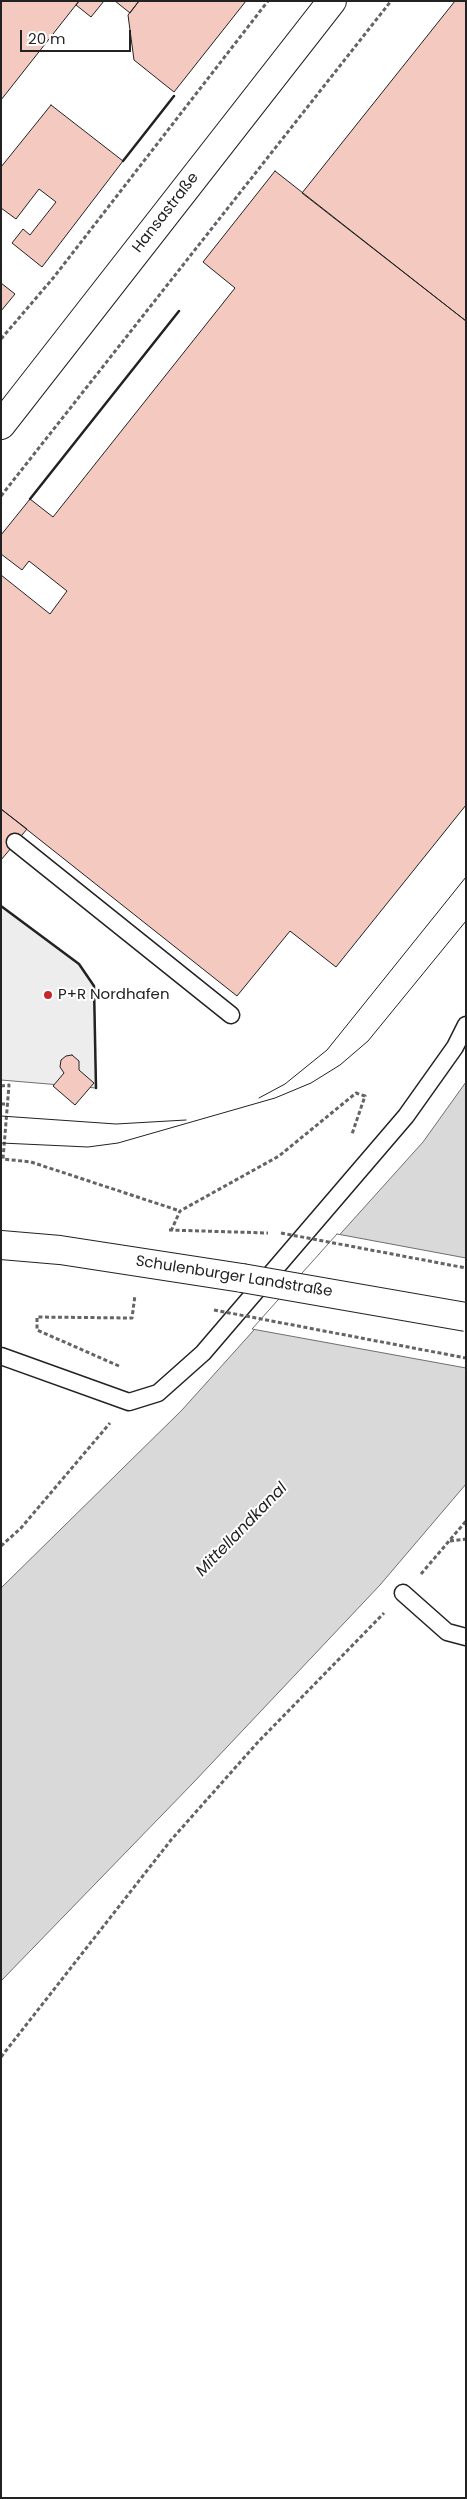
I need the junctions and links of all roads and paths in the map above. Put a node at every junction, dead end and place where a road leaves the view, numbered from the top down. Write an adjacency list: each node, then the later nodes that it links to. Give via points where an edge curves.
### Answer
1 (268, 1): 4 (path, via 54,278)
2 (332, 1): 5 (street, Hansastraße)
3 (392, 1): 6 (path)
4 (1, 339)
5 (1, 425)
6 (1, 496)
7 (15, 842): 8 (lane)
8 (231, 1015)
9 (466, 1025): 23 (lane, via 455,1048 406,1116 203,1353)
10 (1, 1086): 12 (path, via 9,1085)
11 (1, 1104): 12 (path)
12 (8, 1104): 14 (path)
13 (350, 1140): 15 (path, via 365,1096 356,1093 279,1156)
14 (2, 1159): 15 (path, via 31,1162)
15 (180, 1211): 17 (path, bridge, via 171,1231 281,1233)
16 (1, 1245): 20 (street, Schulenburger Landstraße, bridge, via 60,1250 242,1278)
17 (466, 1268)
18 (136, 1292): 23 (path, via 132,1318 37,1317 37,1330 124,1368)
19 (214, 1310): 22 (path, bridge)
20 (466, 1317)
21 (1, 1356): 24 (lane)
22 (466, 1358)
23 (158, 1393): 24 (lane)
24 (129, 1402): 28 (path, via 21,1528)
25 (466, 1521): 27 (path)
26 (466, 1539): 27 (path)
27 (450, 1541): 29 (path)
28 (1, 1546)
29 (403, 1593): 30 (lane, via 447,1632); 31 (path, via 258,1742 171,1840)
30 (466, 1637)
31 (1, 2057)

